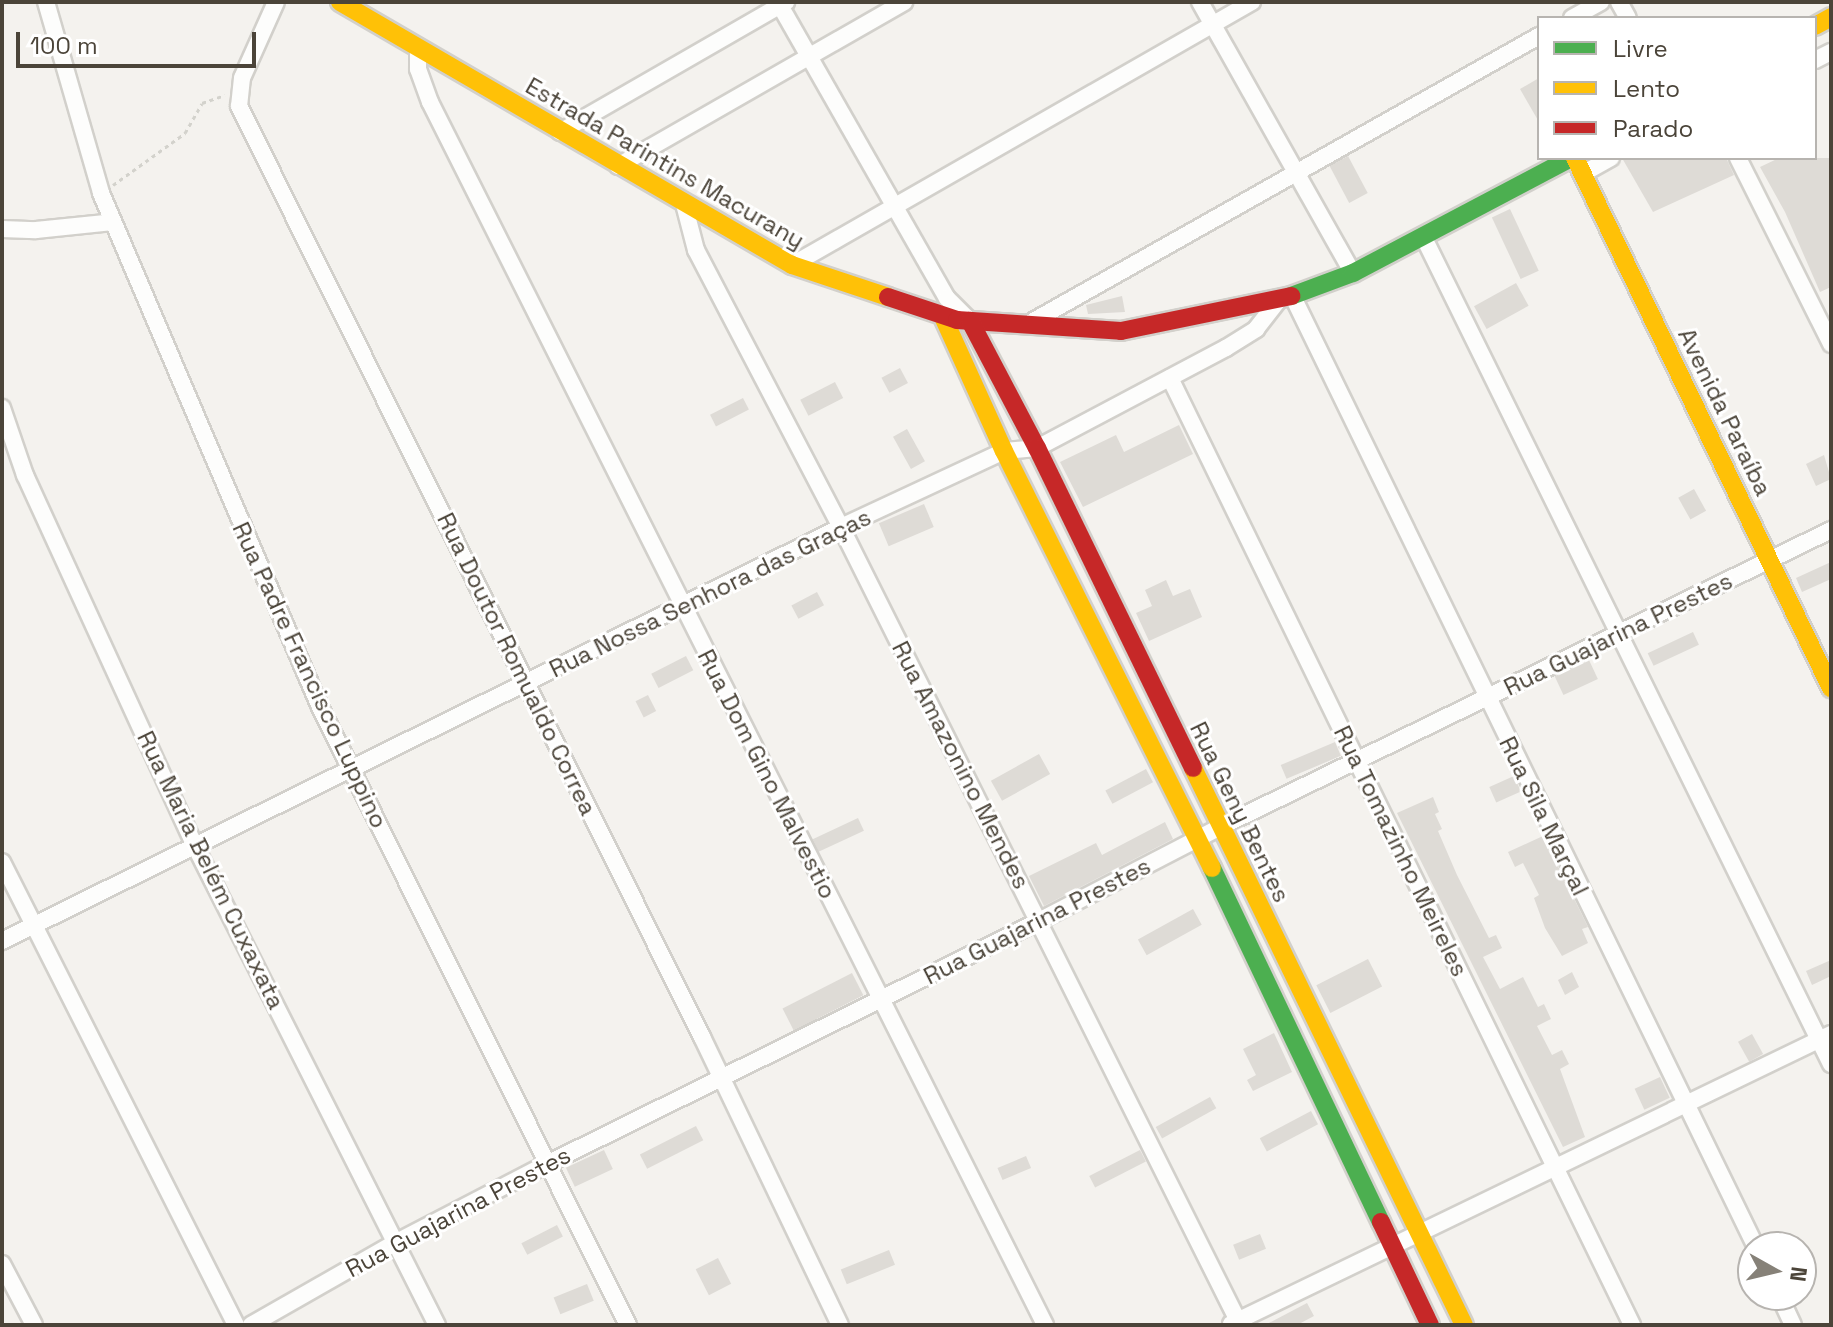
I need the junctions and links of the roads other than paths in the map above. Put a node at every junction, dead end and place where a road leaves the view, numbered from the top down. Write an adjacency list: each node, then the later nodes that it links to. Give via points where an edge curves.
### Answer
1 (46, 2): 22 (street, Rua Padre Francisco Luppino)
2 (276, 2): 42 (street, Rua Doutor Romualdo Correa, via 237,95 239,106)
3 (342, 2): 12 (street, Estrada Parintins Macurany)
4 (904, 2): 13 (street)
5 (1200, 2): 10 (street)
6 (1252, 2): 10 (street)
7 (1601, 2): 9 (street)
8 (781, 3): 13 (street); 14 (street)
9 (1576, 16)
10 (1213, 25): 19 (street); 21 (street)
11 (1537, 37): 19 (street)
12 (418, 47): 14 (street, Estrada Parintins Macurany); 40 (street, Rua Dom Gino Malvestio, via 418,69 430,102)
13 (808, 56): 18 (street); 21 (street)
14 (560, 132): 18 (street, Estrada Parintins Macurany)
15 (1597, 160): 17 (street, Estrada Parintins Macurany)
16 (1739, 160): 32 (street)
17 (1576, 163): 24 (street, Estrada Parintins Macurany); 39 (street, Avenida Paraíba)
18 (618, 166): 20 (street, Estrada Parintins Macurany)
19 (1296, 171): 26 (street); 31 (street)
20 (684, 204): 25 (street, Estrada Parintins Macurany); 37 (street, Rua Amazonino Mendes, via 696,250)
21 (893, 205): 25 (street); 27 (street)
22 (113, 222): 23 (street); 46 (street, Rua Padre Francisco Luppino)
23 (2, 229)
24 (1424, 238): 26 (street, Estrada Parintins Macurany); 41 (street)
25 (792, 265): 29 (street, Estrada Parintins Macurany)
26 (1353, 273): 28 (street, Estrada Parintins Macurany)
27 (947, 298): 29 (street); 30 (street)
28 (1286, 299): 31 (street, Estrada Parintins Macurany, via 1121,331); 33 (street, Rua Nossa Senhora das Graças, via 1256,329); 44 (street, Rua Sila Marçal)
29 (944, 319): 30 (street, Estrada Parintins Macurany); 36 (street, Rua Geny Bentes)
30 (970, 321): 31 (street, Estrada Parintins Macurany); 35 (street, Rua Geny Bentes)
31 (1024, 327)
32 (1831, 344)
33 (1170, 378): 35 (street, Rua Nossa Senhora das Graças); 45 (street, Rua Tomazinho Meireles)
34 (2, 408): 49 (street, Rua Maria Belém Cuxaxata, via 25,475)
35 (1037, 448): 36 (street, Rua Nossa Senhora das Graças); 47 (street, Rua Geny Bentes)
36 (1004, 451): 37 (street, Rua Nossa Senhora das Graças); 48 (street, Rua Geny Bentes)
37 (841, 527): 40 (street, Rua Nossa Senhora das Graças); 51 (street, Rua Amazonino Mendes)
38 (1831, 530): 39 (street, Rua Guajarina Prestes)
39 (1770, 560): 41 (street, Rua Guajarina Prestes); 43 (street, Avenida Paraíba)
40 (683, 607): 42 (street, Rua Nossa Senhora das Graças); 54 (street, Rua Dom Gino Malvestio)
41 (1619, 631): 44 (street, Rua Guajarina Prestes); 55 (street)
42 (526, 683): 46 (street, Rua Nossa Senhora das Graças); 57 (street, Rua Doutor Romualdo Correa)
43 (1831, 688)
44 (1487, 699): 45 (street, Rua Guajarina Prestes); 58 (street, Rua Sila Marçal)
45 (1358, 763): 47 (street, Rua Guajarina Prestes); 60 (street, Rua Tomazinho Meireles)
46 (349, 768): 49 (street, Rua Nossa Senhora das Graças); 59 (street, Rua Padre Francisco Luppino)
47 (1220, 827): 48 (street, Rua Guajarina Prestes); 62 (street, Rua Geny Bentes)
48 (1198, 839): 51 (street, Rua Guajarina Prestes); 64 (street, Rua Geny Bentes)
49 (195, 846): 52 (street, Rua Nossa Senhora das Graças); 63 (street, Rua Maria Belém Cuxaxata)
50 (2, 862): 52 (street)
51 (1039, 921): 54 (street, Rua Guajarina Prestes); 66 (street, Rua Amazonino Mendes)
52 (35, 926): 53 (street, Rua Nossa Senhora das Graças); 68 (street)
53 (2, 941)
54 (882, 999): 57 (street, Rua Guajarina Prestes); 73 (street, Rua Dom Gino Malvestio)
55 (1825, 1037): 56 (street); 58 (street)
56 (1831, 1064)
57 (720, 1078): 59 (street, Rua Guajarina Prestes); 72 (street, Rua Doutor Romualdo Correa)
58 (1686, 1102): 60 (street); 61 (street, Rua Sila Marçal)
59 (547, 1164): 63 (street, Rua Guajarina Prestes); 71 (street, Rua Padre Francisco Luppino)
60 (1556, 1164): 62 (street); 76 (street, Rua Tomazinho Meireles)
61 (1748, 1231)
62 (1419, 1233): 64 (street); 75 (street, Rua Geny Bentes)
63 (395, 1243): 69 (street, Rua Guajarina Prestes); 70 (street, Rua Maria Belém Cuxaxata)
64 (1391, 1246): 66 (street); 74 (street, Rua Geny Bentes)
65 (2, 1264): 67 (street)
66 (1236, 1324)
67 (34, 1325)
68 (236, 1325)
69 (251, 1325)
70 (437, 1325)
71 (628, 1325)
72 (840, 1325)
73 (1045, 1325)
74 (1430, 1325)
75 (1464, 1325)
76 (1632, 1325)

